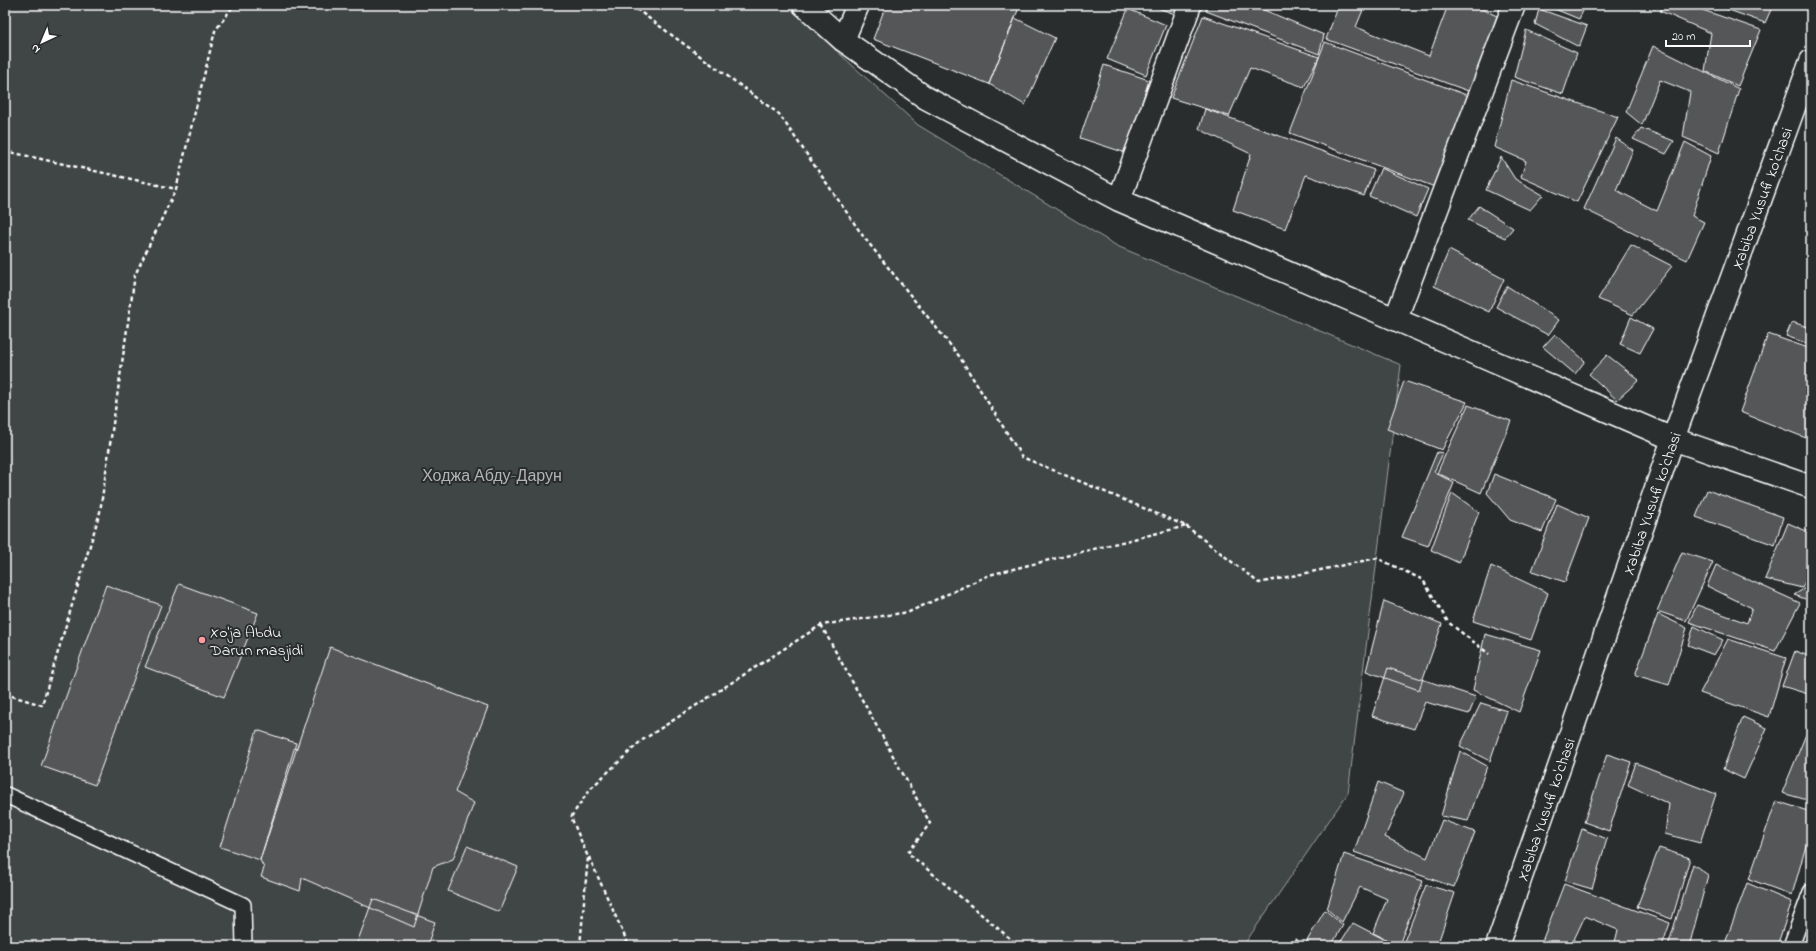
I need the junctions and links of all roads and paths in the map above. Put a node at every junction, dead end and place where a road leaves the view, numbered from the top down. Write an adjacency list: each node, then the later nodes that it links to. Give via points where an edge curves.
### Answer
1 (234, 5): 10 (path, via 215,31)
2 (631, 5): 15 (path, via 779,114 863,236 959,356 1022,457)
3 (804, 5): 7 (street)
4 (858, 5): 7 (street)
5 (1190, 5): 11 (street)
6 (1514, 5): 12 (street)
7 (842, 40): 11 (street, via 926,98)
8 (1811, 61): 13 (street, Xabiba Yusufi ko'chasi)
9 (5, 151): 10 (path)
10 (176, 189): 18 (path, via 135,275 100,512 42,705)
11 (1119, 200): 12 (street)
12 (1396, 318): 13 (street)
13 (1673, 439): 14 (street); 28 (street, Xabiba Yusufi ko'chasi)
14 (1811, 487)
15 (1186, 526): 16 (path, via 989,575 909,612); 17 (path, via 1259,584 1377,558 1423,580 1448,622)
16 (821, 626): 20 (path, via 641,741 590,789 571,817); 26 (path, via 930,823 908,853)
17 (1489, 654)
18 (5, 694)
19 (6, 795): 23 (lane, via 243,905)
20 (588, 856): 24 (path); 25 (path)
21 (1811, 892): 29 (lane)
22 (1296, 939): 27 (path)
23 (244, 946)
24 (580, 946)
25 (629, 946)
26 (1019, 946)
27 (1290, 946)
28 (1497, 946)
29 (1791, 946)

